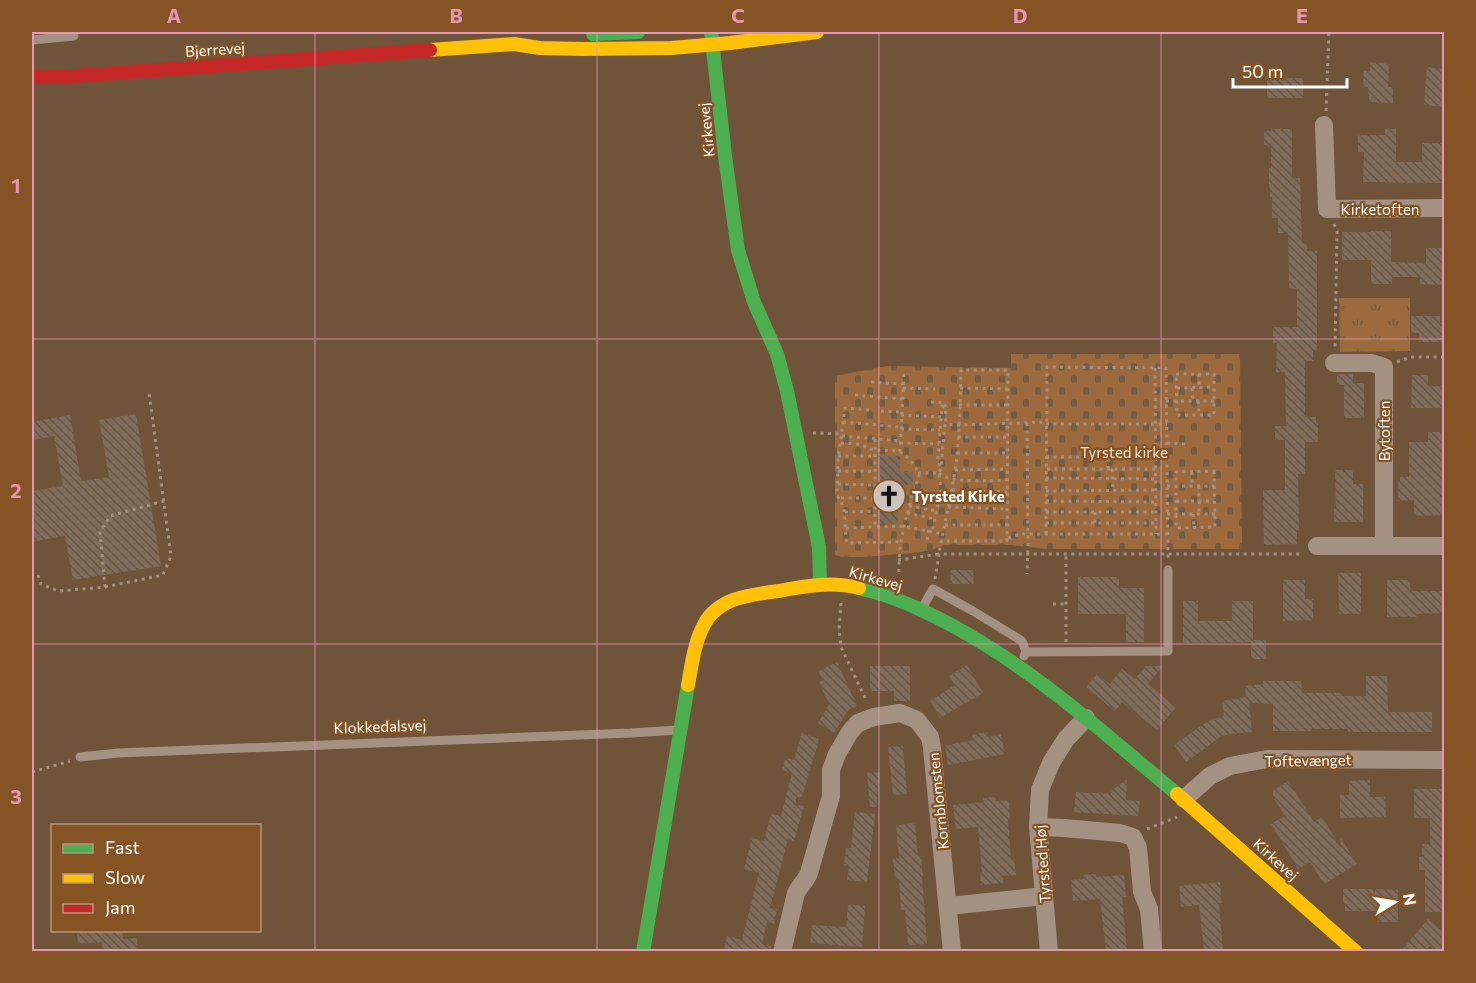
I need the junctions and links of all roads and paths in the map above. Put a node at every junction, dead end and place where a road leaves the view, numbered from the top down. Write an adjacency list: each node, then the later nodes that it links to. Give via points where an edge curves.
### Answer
1 (638, 32): 7 (street, Bjerrevej, via 530,38)
2 (818, 32): 5 (street, Bjerrevej, via 760,41)
3 (1329, 32): 11 (path)
4 (74, 36): 6 (lane)
5 (712, 38): 7 (street, Bjerrevej, via 611,50); 161 (street, Kirkevej, via 738,250 787,391 819,547)
6 (32, 40)
7 (514, 44): 9 (street, Bjerrevej)
8 (32, 77): 9 (street, Bjerrevej)
9 (61, 77): 10 (street, Bjerrevej)
10 (32, 82)
11 (1324, 125): 13 (street, Kirketoften)
12 (1444, 208): 13 (street, Kirketoften)
13 (1328, 209): 15 (path, via 1337,231)
14 (1444, 357): 16 (path, via 1410,357)
15 (1334, 363): 16 (street, via 1372,363)
16 (1384, 367): 150 (street, Bytoften)
17 (1155, 368): 22 (path, via 1166,368); 49 (path, via 1047,367); 52 (path)
18 (1198, 374): 23 (path, via 1176,374); 24 (path); 25 (path, via 1214,374)
19 (910, 375): 21 (path, via 904,375)
20 (872, 382): 21 (path)
21 (903, 386): 28 (path); 32 (path)
22 (1166, 387): 23 (path); 33 (path)
23 (1177, 387): 27 (path); 34 (path)
24 (1199, 387): 25 (path); 27 (path)
25 (1214, 387): 37 (path)
26 (960, 388): 29 (path); 29 (path, via 961,370 1008,370); 39 (path)
27 (1192, 388): 35 (path)
28 (935, 389)
29 (1008, 389): 40 (path)
30 (149, 392): 108 (path)
31 (855, 395): 32 (path)
32 (902, 399): 44 (path)
33 (1166, 401): 34 (path); 53 (path)
34 (1177, 401): 35 (path); 45 (path, via 1177,415)
35 (1192, 401): 36 (path)
36 (1198, 401): 37 (path); 45 (path)
37 (1214, 401): 45 (path, via 1214,415)
38 (931, 402): 41 (path, via 945,403)
39 (959, 405): 40 (path); 54 (path)
40 (1008, 405): 51 (path)
41 (945, 407): 46 (path, via 942,406); 50 (path)
42 (869, 410): 47 (path, via 845,408)
43 (881, 411): 44 (path)
44 (901, 414): 46 (path); 55 (path)
45 (1199, 415)
46 (941, 417): 56 (path)
47 (843, 422): 55 (path); 58 (path)
48 (1027, 423): 49 (path); 51 (path); 141 (path)
49 (1046, 423): 52 (path); 75 (path)
50 (946, 424): 54 (path); 76 (path)
51 (1008, 424): 54 (path); 60 (path)
52 (1156, 424): 53 (path); 74 (path)
53 (1167, 424): 64 (path)
54 (958, 425): 59 (path)
55 (901, 428): 56 (path); 62 (path)
56 (940, 430): 65 (path)
57 (810, 433): 58 (path)
58 (842, 435): 61 (path); 63 (path)
59 (958, 437): 60 (path); 69 (path)
60 (1008, 437): 70 (path)
61 (875, 439): 62 (path); 67 (path)
62 (900, 442): 65 (path); 68 (path)
63 (841, 443): 67 (path); 71 (path)
64 (1167, 443): 66 (path); 94 (path)
65 (939, 444): 76 (path)
66 (1186, 444)
67 (874, 450): 68 (path); 72 (path)
68 (900, 452): 85 (path)
69 (957, 453): 70 (path); 80 (path)
70 (1008, 453): 81 (path)
71 (838, 456): 72 (path); 82 (path)
72 (875, 456): 83 (path)
73 (1108, 457): 74 (path); 75 (path); 78 (path)
74 (1156, 457): 79 (path)
75 (1046, 458): 77 (path)
76 (941, 468): 86 (path)
77 (1046, 469): 78 (path); 87 (path)
78 (1110, 469): 79 (path); 89 (path)
79 (1156, 469): 90 (path)
80 (955, 470): 81 (path); 88 (path)
81 (1008, 470): 91 (path)
82 (838, 471): 83 (path); 92 (path)
83 (875, 471): 93 (path)
84 (1192, 472): 95 (path, via 1176,472); 96 (path); 98 (path, via 1214,471)
85 (918, 473): 86 (path); 104 (path)
86 (939, 473): 88 (path); 107 (path)
87 (1046, 478): 89 (path); 102 (path)
88 (954, 479): 91 (path); 99 (path)
89 (1113, 479): 90 (path); 100 (path)
90 (1156, 479): 101 (path)
91 (1008, 480): 103 (path)
92 (838, 484): 93 (path); 105 (path)
93 (875, 485): 106 (path)
94 (1167, 486): 95 (path); 124 (path)
95 (1176, 486): 96 (path); 110 (path)
96 (1192, 486): 97 (path)
97 (1199, 486): 98 (path); 111 (path)
98 (1214, 486): 112 (path)
99 (952, 490): 103 (path); 115 (path)
100 (1113, 490): 101 (path); 102 (path)
101 (1156, 490): 113 (path)
102 (1046, 491): 109 (path)
103 (1008, 492): 116 (path)
104 (913, 494): 107 (path); 114 (path)
105 (840, 498): 106 (path); 119 (path)
106 (875, 498): 117 (path)
107 (939, 500): 118 (path)
108 (164, 501): 163 (path, via 110,516 100,532); 163 (path, via 171,556 163,575)
109 (1046, 501): 113 (path); 120 (path)
110 (1176, 501): 111 (path); 125 (path)
111 (1199, 501): 112 (path); 127 (path)
112 (1214, 501): 128 (path)
113 (1156, 502): 122 (path)
114 (909, 507): 118 (path); 123 (path)
115 (948, 507): 116 (path); 133 (path)
116 (1007, 509): 134 (path)
117 (875, 511): 119 (path); 136 (path)
118 (937, 511): 129 (path)
119 (845, 512): 137 (path)
120 (1046, 512): 121 (path); 130 (path)
121 (1095, 512): 122 (path); 131 (path)
122 (1156, 512): 132 (path)
123 (907, 513): 129 (path); 135 (path)
124 (1167, 514): 125 (path); 144 (path)
125 (1176, 514): 126 (path); 138 (path, via 1176,528)
126 (1193, 514): 127 (path); 138 (path)
127 (1199, 514): 128 (path)
128 (1215, 514): 138 (path, via 1215,527)
129 (935, 519): 139 (path)
130 (1046, 523): 131 (path); 142 (path)
131 (1095, 523): 132 (path)
132 (1156, 523): 143 (path)
133 (945, 525): 134 (path); 140 (path)
134 (1007, 525): 145 (path)
135 (904, 526): 136 (path); 139 (path); 148 (path)
136 (876, 527): 137 (path)
137 (846, 528): 148 (path, via 847,543)
138 (1194, 528)
139 (929, 531): 140 (path); 146 (path)
140 (943, 534): 147 (path)
141 (1028, 534): 142 (path); 145 (path); 153 (path)
142 (1046, 534): 143 (path)
143 (1156, 534): 144 (path)
144 (1168, 534): 155 (path)
145 (1007, 538): 147 (path)
146 (927, 540)
147 (942, 541): 152 (path)
148 (901, 542): 156 (path)
149 (1317, 546): 150 (street); 155 (path, via 1306,554)
150 (1384, 546): 151 (street)
151 (1444, 546)
152 (939, 554): 153 (path); 156 (path); 164 (path)
153 (1028, 554): 154 (path); 158 (path)
154 (1066, 554): 155 (path); 166 (path)
155 (1167, 554): 157 (path)
156 (898, 560): 160 (path)
157 (1168, 570): 169 (lane, via 1168,651)
158 (1027, 574)
159 (38, 575): 163 (path, via 41,584 58,591)
160 (899, 576)
161 (820, 584): 162 (street, Kirkevej); 173 (street, via 752,595 717,609 705,622 695,646)
162 (842, 584): 167 (street, Kirkevej, via 889,596); 171 (path, via 841,647)
163 (105, 587)
164 (933, 589): 167 (lane); 168 (lane, via 1022,641)
165 (1053, 604): 166 (path)
166 (1066, 604): 169 (path)
167 (921, 610): 170 (street, Kirkevej)
168 (1026, 652): 169 (lane); 170 (lane)
169 (1066, 652)
170 (1019, 666): 172 (street, Kirkevej)
171 (874, 717): 181 (street, Kornblomsten, via 900,713 917,720 930,737); 183 (street, Kornblomsten, via 858,723 837,754 831,770 828,807 807,879 796,893)
172 (1086, 718): 177 (street, Kirkevej); 178 (street, Tyrsted Høj, via 1051,763 1040,790)
173 (681, 730): 174 (lane, Klokkedalsvej, via 118,753); 182 (street)
174 (80, 758): 176 (path)
175 (1444, 760): 177 (street, Toftevænget, via 1268,759 1230,766 1210,776)
176 (32, 772)
177 (1188, 803): 179 (path, via 1182,814); 187 (street, Kirkevej)
178 (1038, 827): 179 (street); 180 (street, Tyrsted Høj)
179 (1133, 837): 186 (street, via 1138,848 1142,892 1149,909)
180 (1044, 896): 181 (street); 185 (street, Tyrsted Høj)
181 (949, 906): 184 (street, Kornblomsten)
182 (643, 951)
183 (782, 951)
184 (952, 951)
185 (1049, 951)
186 (1153, 951)
187 (1356, 951)

